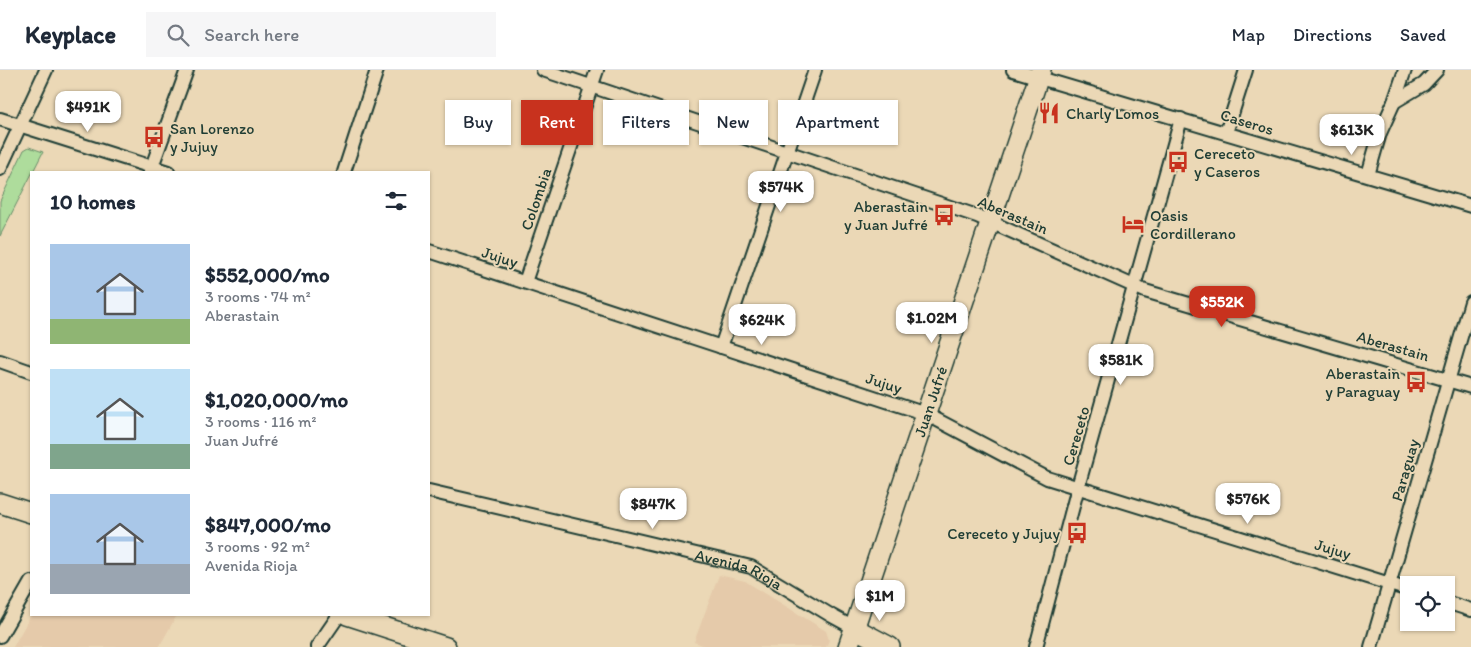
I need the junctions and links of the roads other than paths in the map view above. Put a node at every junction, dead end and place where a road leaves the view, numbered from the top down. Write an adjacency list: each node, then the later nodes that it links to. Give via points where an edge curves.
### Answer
1 (46, 70): 16 (street)
2 (187, 70): 20 (street)
3 (377, 70): 21 (street)
4 (543, 70): 12 (street, Aberastain)
5 (597, 70): 12 (street, Colombia)
6 (815, 70): 18 (street)
7 (1013, 70): 11 (street, Caseros)
8 (1246, 70): 17 (street)
9 (1404, 70): 13 (street)
10 (1437, 70): 13 (street, via 1424,84)
11 (1040, 74): 15 (street, Caseros); 24 (street, Juan Jufré)
12 (592, 85): 18 (street, Aberastain); 26 (street, Colombia)
13 (1394, 102): 22 (street, via 1380,132)
14 (0, 119): 16 (street)
15 (1181, 119): 17 (street, Caseros); 27 (street, Cereceto)
16 (20, 126): 19 (street); 20 (street)
17 (1226, 132): 22 (street, Caseros)
18 (787, 152): 24 (street, Aberastain); 29 (street)
19 (0, 169)
20 (151, 170)
21 (344, 171)
22 (1368, 175): 23 (street, Caseros)
23 (1471, 206)
24 (990, 222): 27 (street, Aberastain); 34 (street, Juan Jufré)
25 (430, 251): 26 (street, Jujuy)
26 (525, 282): 29 (street, Jujuy)
27 (1135, 286): 32 (street, Aberastain); 35 (street, Cereceto)
28 (1471, 302): 32 (street, Paraguay)
29 (721, 347): 34 (street, Jujuy)
30 (0, 361): 31 (street)
31 (30, 372)
32 (1448, 380): 33 (street, Aberastain); 39 (street, Paraguay)
33 (1471, 387)
34 (926, 414): 35 (street, Jujuy, via 1047,478); 46 (street, Juan Jufré)
35 (1078, 487): 39 (street, Jujuy); 52 (street, Cereceto)
36 (430, 491): 46 (street, Avenida Rioja, via 751,567)
37 (0, 503): 38 (street)
38 (30, 513)
39 (1390, 583): 41 (street, Jujuy); 53 (street, Paraguay)
40 (30, 584): 47 (street)
41 (1400, 587)
42 (1455, 605): 43 (street)
43 (1471, 610)
44 (338, 616): 48 (street)
45 (350, 616): 49 (street)
46 (854, 628): 50 (street, Juan Jufré); 51 (street, Avenida Rioja)
47 (0, 636)
48 (317, 647)
49 (446, 647)
50 (848, 647)
51 (890, 647)
52 (1036, 647)
53 (1371, 647)

